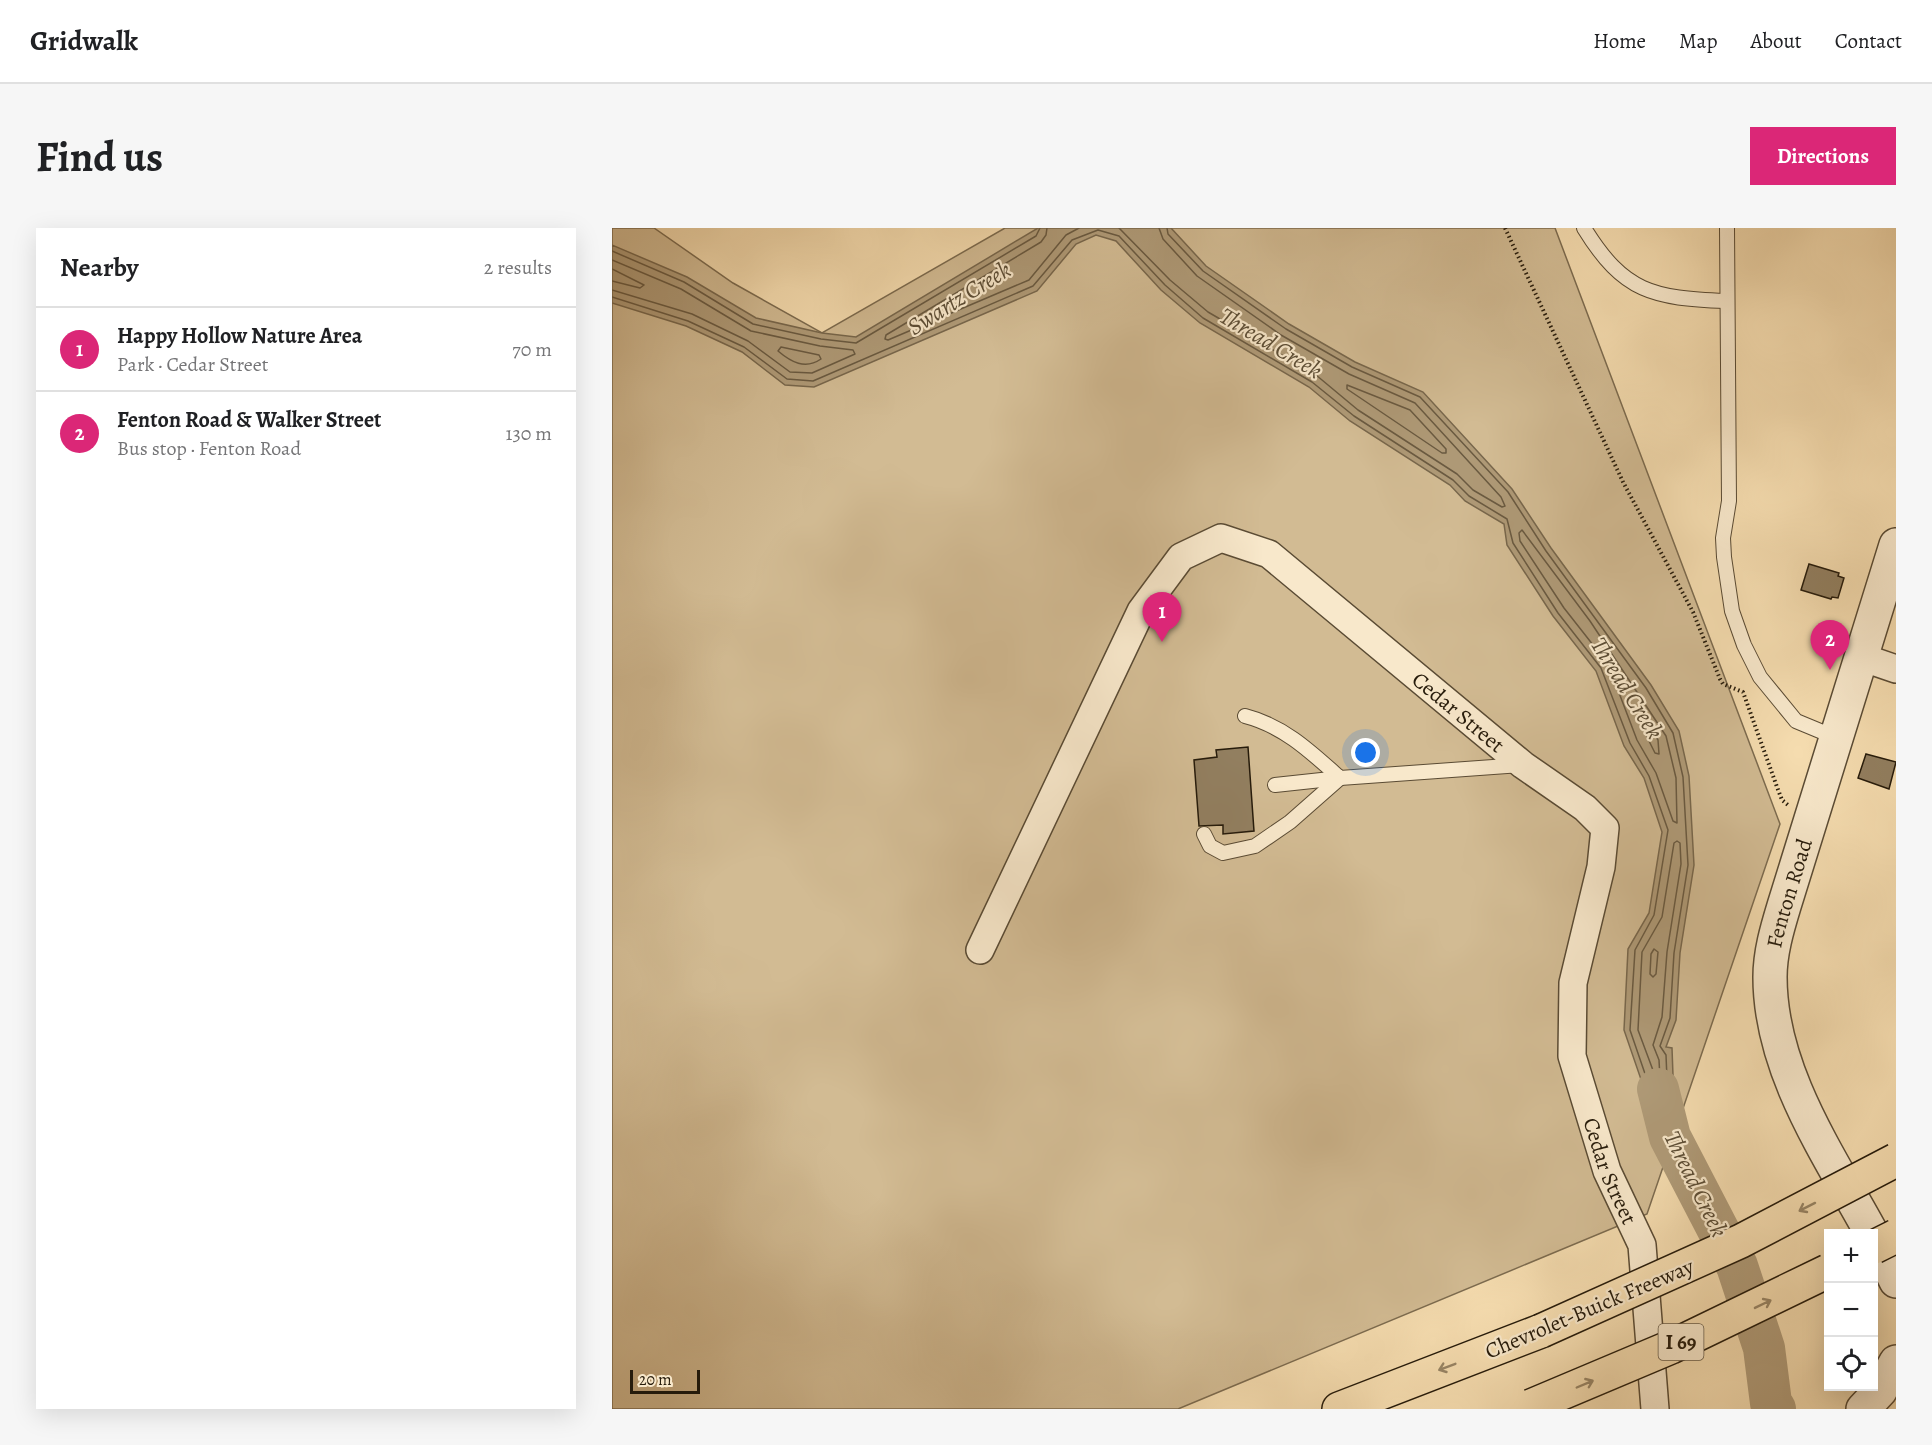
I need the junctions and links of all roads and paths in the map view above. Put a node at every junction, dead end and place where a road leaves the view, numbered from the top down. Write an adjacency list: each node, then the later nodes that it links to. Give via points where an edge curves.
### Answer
1 (1505, 228): 13 (path, via 1623,482 1697,621 1720,679 1743,692 1782,800)
2 (1584, 228): 4 (lane, via 1615,271 1642,288 1672,297)
3 (1727, 228): 4 (lane)
4 (1726, 301): 9 (lane, via 1730,501 1723,546 1732,611 1752,663 1790,715 1802,726)
5 (1896, 545): 6 (street, Fenton Road)
6 (1861, 657): 7 (street); 9 (street, Fenton Road)
7 (1896, 669)
8 (1245, 716): 11 (lane, via 1266,722 1298,741)
9 (1837, 738): 13 (street, Fenton Road)
10 (1523, 765): 11 (lane); 15 (street, Cedar Street, via 1269,554 1221,538 1181,556 1141,611); 26 (street, Cedar Street, via 1585,808 1605,828 1601,867 1573,983 1572,1056 1607,1171 1642,1245)
11 (1340, 778): 12 (lane); 14 (lane, via 1290,822 1255,846 1223,853 1210,846)
12 (1275, 785)
13 (1810, 818): 17 (street, Fenton Road, via 1773,946 1773,1011 1795,1089)
14 (1204, 834)
15 (980, 950)
16 (1896, 1160): 25 (highway, Chevrolet-Buick Freeway, one-way to 25, bridge, via 1740,1241 1541,1331)
17 (1870, 1229)
18 (1896, 1236): 20 (highway, bridge)
19 (1878, 1245): 22 (street, Fenton Road)
20 (1878, 1245)
21 (1824, 1273): 24 (highway, I 69, one-way to 21, bridge, via 1671,1347)
22 (1896, 1281)
23 (1896, 1362): 27 (street, via 1880,1391)
24 (1527, 1408)
25 (1339, 1409)
26 (1655, 1409)
27 (1863, 1409)

